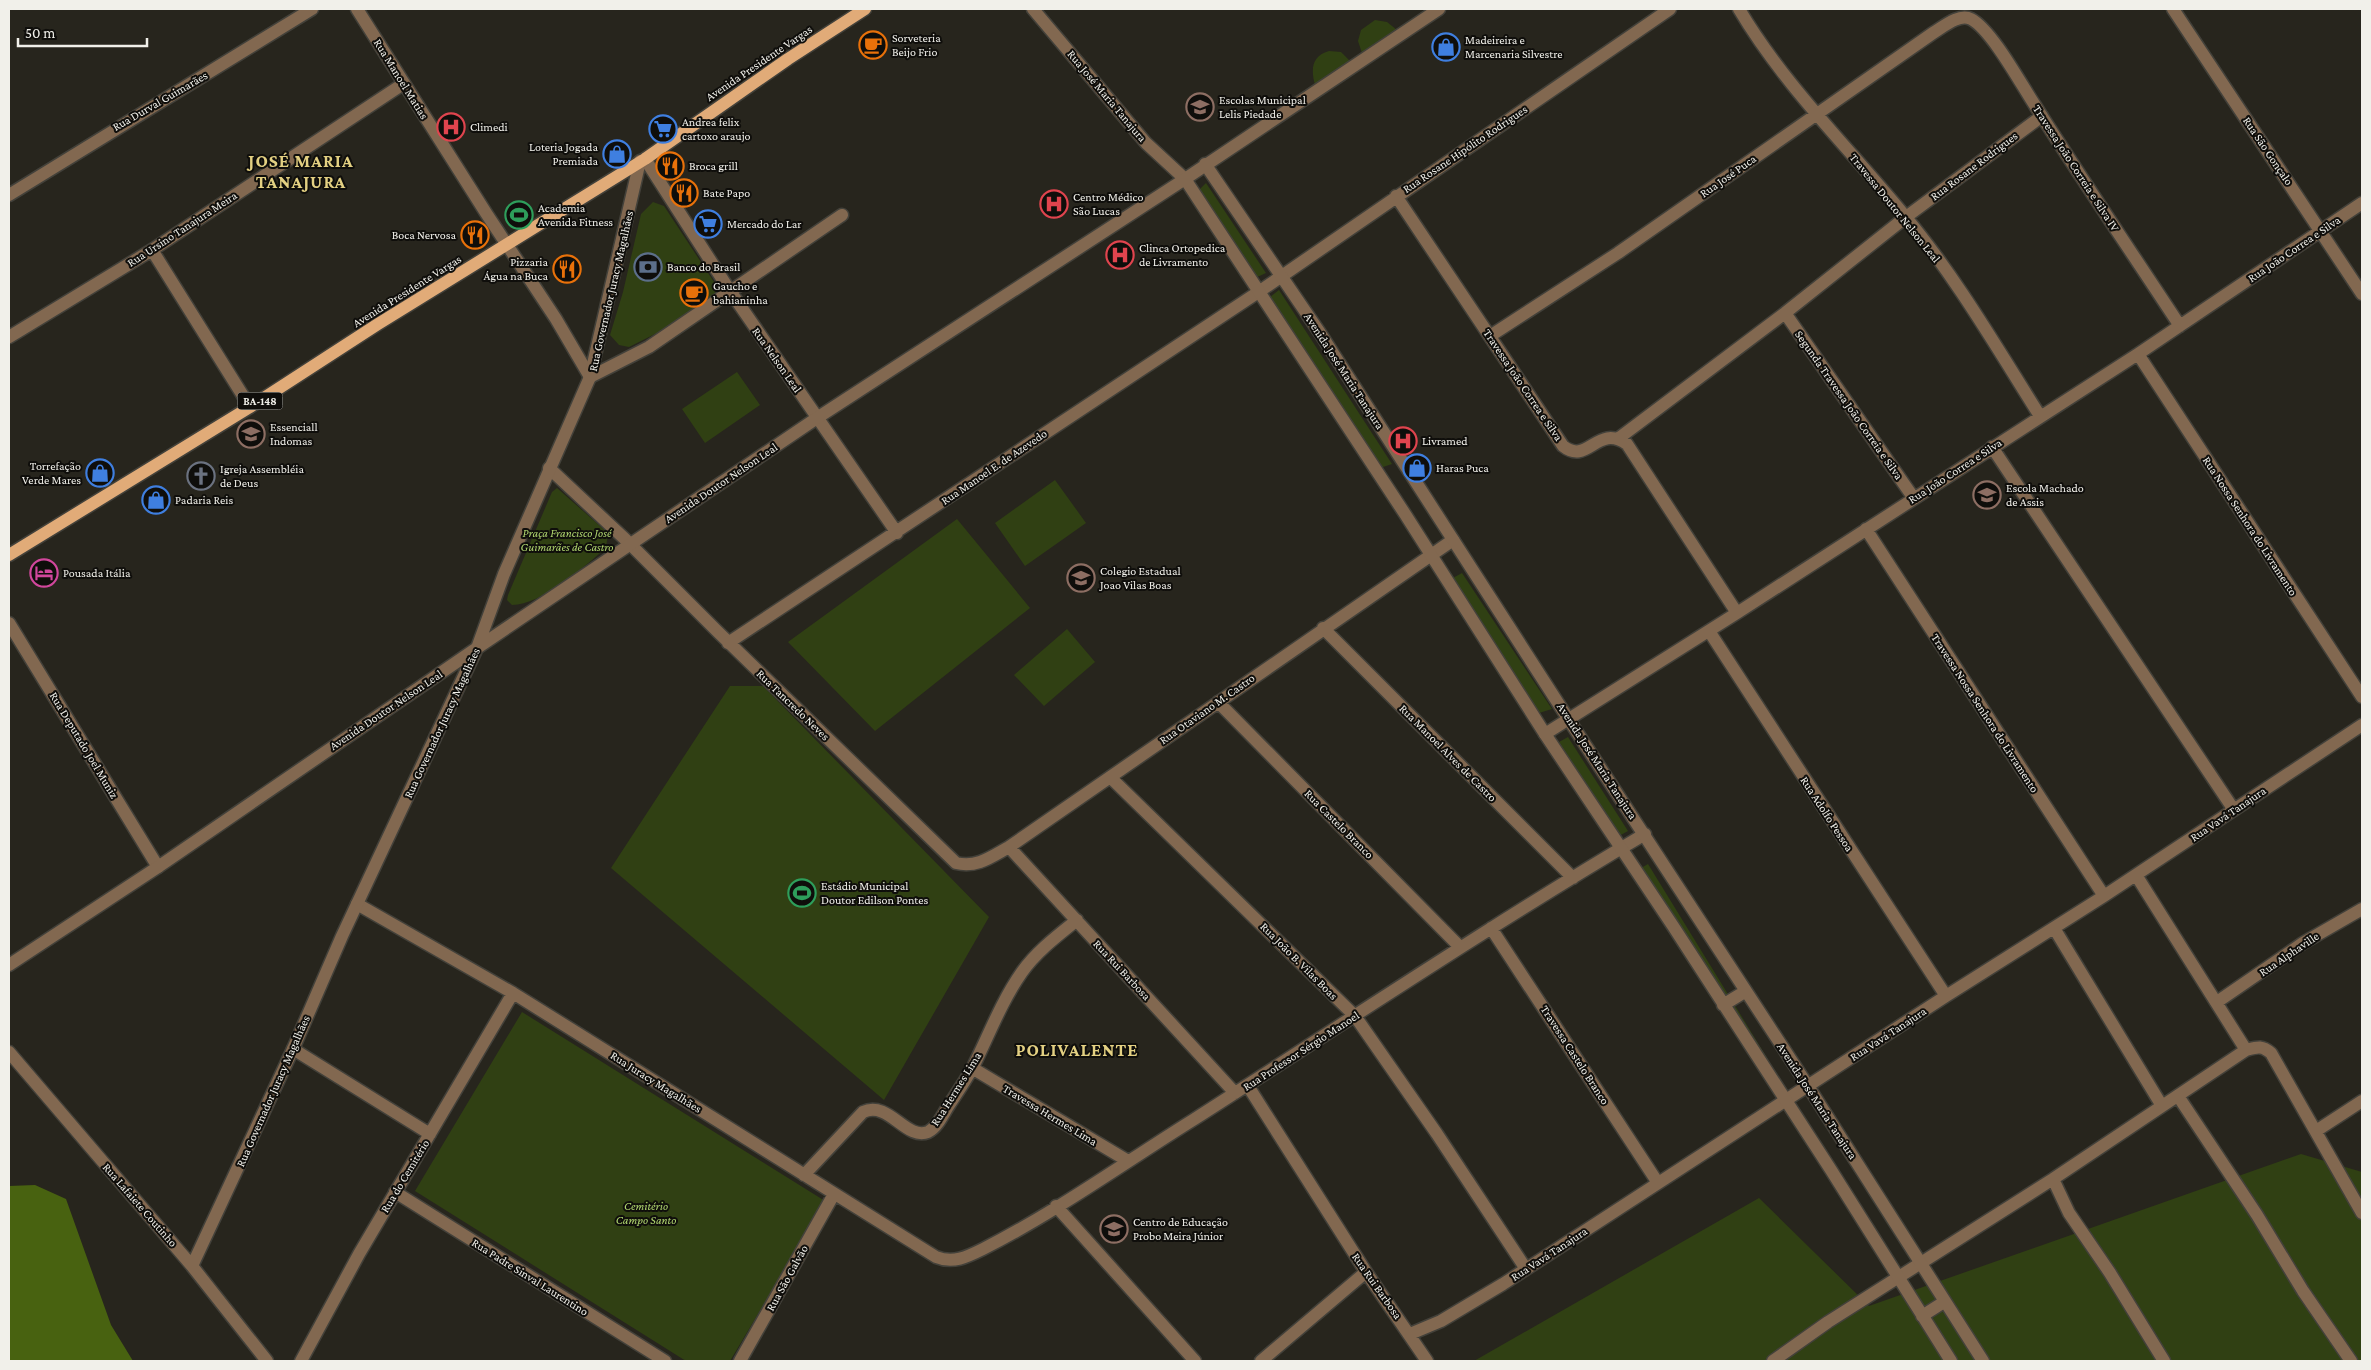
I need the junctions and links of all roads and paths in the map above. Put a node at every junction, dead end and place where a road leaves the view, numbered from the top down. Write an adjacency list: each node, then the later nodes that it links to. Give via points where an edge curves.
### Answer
1 (312, 9): 16 (street, Rua Durval Guimarães)
2 (357, 9): 10 (street, Rua Manoel Matias)
3 (865, 9): 13 (main road, Avenida Presidente Vargas / BA-148)
4 (1033, 9): 15 (street, Rua José Maria Tanajura, via 1146,143)
5 (1439, 9): 14 (street, Avenida Doutor Nelson Leal)
6 (1670, 9): 17 (street, Rua Rosane Hipólito Rodrigues)
7 (1739, 9): 11 (street, Travessa Doutor Nelson Leal, via 1779,69)
8 (2173, 9): 21 (street, Rua São Gonçalo)
9 (1965, 17): 11 (street, Rua José Puca, via 1933,33); 12 (street, Travessa João Correia e Silva IV, via 1988,36)
10 (403, 84): 22 (street, Rua Manoel Matias); 23 (street, Rua Ursino Tanajura Meira)
11 (1816, 114): 20 (street, Travessa Doutor Nelson Leal); 30 (street, Rua José Puca, via 1618,253)
12 (2042, 116): 20 (street, Rua Rosane Rodrigues); 29 (street, Travessa João Correia e Silva IV)
13 (643, 160): 22 (main road, Avenida Presidente Vargas / BA-148); 25 (street, Rua Nelson Leal); 33 (street, Rua Governador Juracy Magalhães)
14 (1205, 164): 15 (street, Avenida Doutor Nelson Leal); 24 (street, Avenida José Maria Tanajura)
15 (1185, 179): 26 (street, Avenida José Maria Tanajura); 36 (street, Avenida Doutor Nelson Leal)
16 (9, 195)
17 (1396, 196): 24 (street, Rua Rosane Hipólito Rodrigues); 30 (street, Travessa João Correa e Silva)
18 (2362, 203): 21 (street, Rua João Correa e Silva)
19 (842, 215): 25 (street)
20 (1906, 217): 28 (street, Rua Rosane Rodrigues); 35 (street, Travessa Doutor Nelson Leal, via 1950,276)
21 (2322, 230): 27 (street, Rua São Gonçalo); 29 (street, Rua João Correa e Silva)
22 (508, 244): 33 (street, Rua Manoel Matias); 34 (main road, Avenida Presidente Vargas / BA-148)
23 (152, 250): 31 (street, Rua Ursino Tanajura Meira); 34 (street)
24 (1282, 275): 26 (street, Rua Rosane Hipólito Rodrigues); 43 (street, Avenida José Maria Tanajura)
25 (730, 291): 33 (street, via 649,347); 36 (street, Rua Nelson Leal)
26 (1260, 291): 42 (street, Rua Manoel E. de Azevedo); 45 (street, Avenida José Maria Tanajura)
27 (2362, 294)
28 (1785, 313): 37 (street, Rua Rosane Rodrigues); 40 (street, Segunda Travessa João Correia e Silva)
29 (2180, 326): 32 (street, Rua João Correa e Silva)
30 (1490, 336): 37 (street, Travessa João Correa e Silva, via 1554,433 1570,451 1583,450 1610,436)
31 (9, 337)
32 (2138, 354): 35 (street, Rua João Correa e Silva); 53 (street, Rua Nossa Senhora do Livramento)
33 (590, 377): 39 (street, Rua Governador Juracy Magalhães)
34 (250, 408): 46 (main road, Avenida Presidente Vargas / BA-148)
35 (2040, 416): 38 (street, Rua João Correa e Silva)
36 (817, 418): 42 (street, Rua Nelson Leal); 44 (street, Avenida Doutor Nelson Leal)
37 (1620, 438): 47 (street, via 1635,453)
38 (1992, 446): 40 (street, Rua João Correa e Silva); 59 (street)
39 (549, 468): 44 (street, Rua Tancredo Neves); 52 (street, Rua Governador Juracy Magalhães)
40 (1913, 497): 41 (street, Rua João Correa e Silva)
41 (1866, 529): 47 (street, Rua João Correa e Silva); 67 (street, Travessa Nossa Senhora do Livramento)
42 (897, 533): 51 (street, Rua Manoel E. de Azevedo)
43 (1454, 540): 45 (street, Rua Otaviano M. Castro); 55 (street, Avenida José Maria Tanajura)
44 (631, 545): 51 (street, Rua Tancredo Neves); 52 (street, Avenida Doutor Nelson Leal)
45 (1431, 554): 49 (street, Rua Otaviano M. Castro); 57 (street, Avenida José Maria Tanajura)
46 (9, 555)
47 (1737, 614): 50 (street, Rua João Correa e Silva)
48 (9, 623): 64 (street, Rua Deputado Joel Muniz)
49 (1323, 628): 54 (street, Rua Otaviano M. Castro); 66 (street, Rua Manoel Alves de Castro)
50 (1709, 631): 55 (street, Rua João Correa e Silva); 77 (street, Rua Adolfo Pessoa)
51 (728, 642): 63 (street, Rua Tancredo Neves)
52 (477, 648): 64 (street, Avenida Doutor Nelson Leal); 68 (street, Rua Governador Juracy Magalhães)
53 (2362, 697)
54 (1218, 702): 58 (street, Rua Otaviano M. Castro); 73 (street, Rua Castelo Branco)
55 (1569, 720): 57 (street, Rua João Correa e Silva); 60 (street, Avenida José Maria Tanajura)
56 (2362, 726): 59 (street, Rua Vavá Tanajura)
57 (1545, 734): 62 (street, Avenida José Maria Tanajura)
58 (1110, 776): 61 (street, Rua Otaviano M. Castro); 80 (street, Rua João B. Vilas Boas)
59 (2234, 810): 65 (street, Rua Vavá Tanajura)
60 (1645, 834): 62 (street, Rua Professor Sérgio Manoel); 75 (street, Avenida José Maria Tanajura)
61 (1009, 847): 63 (street, Rua Otaviano M. Castro, via 975,865); 70 (street, Rua Rui Barbosa)
62 (1622, 848): 66 (street, Rua Professor Sérgio Manoel); 79 (street, Avenida José Maria Tanajura)
63 (956, 863)
64 (158, 867): 74 (street, Avenida Doutor Nelson Leal)
65 (2136, 875): 67 (street, Rua Vavá Tanajura); 78 (street)
66 (1573, 878): 71 (street, Rua Professor Sérgio Manoel)
67 (2104, 896): 72 (street, Rua Vavá Tanajura)
68 (357, 904): 76 (street, Rua Juracy Magalhães); 81 (street, Rua Governador Juracy Magalhães)
69 (2362, 909): 78 (street, Rua Alphaville, via 2303,943)
70 (1077, 920): 84 (street, Rua Hermes Lima, via 1033,958 1022,972); 87 (street, Rua Rui Barbosa)
71 (1491, 928): 73 (street, Rua Professor Sérgio Manoel); 97 (street, Travessa Castelo Branco)
72 (2054, 928): 77 (street, Rua Vavá Tanajura); 91 (street)
73 (1460, 947): 80 (street, Rua Professor Sérgio Manoel)
74 (9, 965)
75 (1746, 991): 79 (street); 86 (street, Avenida José Maria Tanajura)
76 (512, 993): 93 (street, Rua do Cemitério); 95 (street, Rua Juracy Magalhães)
77 (1946, 996): 86 (street, Rua Vavá Tanajura)
78 (2217, 1002): 82 (street)
79 (1723, 1005): 89 (street, Avenida José Maria Tanajura)
80 (1355, 1016): 85 (street, Rua Professor Sérgio Manoel); 105 (street, Rua João B. Vilas Boas)
81 (293, 1049): 93 (street); 104 (street, Rua Governador Juracy Magalhães)
82 (2246, 1050): 88 (street); 92 (street, via 2264,1047 2271,1053)
83 (9, 1052): 104 (street, Rua Lafaiete Coutinho)
84 (972, 1068): 94 (street, Travessa Hermes Lima); 95 (street, Rua Hermes Lima, via 935,1127 929,1131 915,1132 878,1109 868,1110)
85 (1248, 1086): 87 (street, Rua Professor Sérgio Manoel); 106 (street, Rua Rui Barbosa)
86 (1808, 1086): 89 (street, Rua Vavá Tanajura); 103 (street, Avenida José Maria Tanajura)
87 (1235, 1093): 94 (street, Rua Professor Sérgio Manoel)
88 (2178, 1096): 91 (street); 122 (street)
89 (1786, 1101): 97 (street, Rua Vavá Tanajura); 107 (street, Avenida José Maria Tanajura)
90 (2362, 1101): 92 (street)
91 (2162, 1106): 96 (street)
92 (2316, 1131): 101 (street)
93 (430, 1134): 98 (street, Rua do Cemitério)
94 (1128, 1161): 100 (street, Rua Professor Sérgio Manoel)
95 (804, 1175): 99 (street, Rua Juracy Magalhães)
96 (2052, 1179): 103 (street); 121 (street, via 2069,1213)
97 (1658, 1183): 105 (street, Rua Vavá Tanajura)
98 (395, 1192): 112 (street, Rua do Cemitério); 113 (street, Rua Padre Sinval Laurentino)
99 (834, 1194): 102 (street, Rua Juracy Magalhães, via 936,1257); 114 (street, Rua São Galvão)
100 (1056, 1206): 102 (street, Rua Professor Sérgio Manoel, via 983,1249); 115 (street)
101 (2362, 1213)
102 (954, 1261)
103 (1920, 1263): 107 (street); 108 (street, Avenida José Maria Tanajura)
104 (192, 1266): 111 (street, Rua Lafaiete Coutinho)
105 (1526, 1269): 110 (street, Rua Vavá Tanajura, via 1441,1321)
106 (1366, 1272): 110 (street, Rua Rui Barbosa); 116 (street)
107 (1898, 1278): 109 (street, Avenida José Maria Tanajura); 118 (street)
108 (1944, 1302): 109 (street); 120 (street, Avenida José Maria Tanajura)
109 (1922, 1316): 119 (street, Avenida José Maria Tanajura)
110 (1410, 1334): 117 (street, Rua Rui Barbosa)
111 (267, 1361)
112 (301, 1361)
113 (665, 1361)
114 (740, 1361)
115 (1195, 1361)
116 (1261, 1361)
117 (1427, 1361)
118 (1773, 1361)
119 (1951, 1361)
120 (1982, 1361)
121 (2164, 1361)
122 (2351, 1361)

